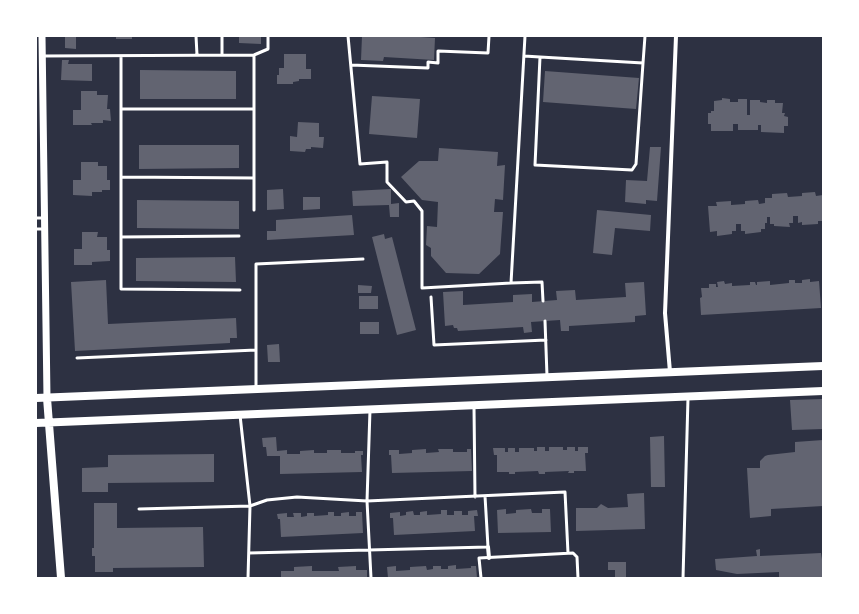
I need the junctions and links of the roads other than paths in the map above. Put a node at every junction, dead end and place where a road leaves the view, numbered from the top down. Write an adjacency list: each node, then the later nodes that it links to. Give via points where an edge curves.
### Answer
1 (42, 36): 13 (street)
2 (196, 36): 10 (lane)
3 (222, 36): 11 (lane)
4 (268, 36): 12 (lane, via 268,49)
5 (348, 36): 18 (lane)
6 (489, 36): 18 (lane, via 488,53 438,51 438,63 428,62 428,68)
7 (525, 36): 15 (lane)
8 (645, 36): 17 (lane)
9 (676, 36): 40 (street, via 665,313)
10 (197, 55): 11 (lane); 14 (lane)
11 (222, 55): 12 (lane)
12 (254, 55): 20 (lane)
13 (42, 56): 14 (lane); 25 (street)
14 (121, 56): 19 (lane)
15 (524, 56): 16 (lane); 31 (lane)
16 (540, 57): 17 (lane); 17 (lane, via 535,165 632,170 636,164)
17 (643, 63)
18 (351, 64): 31 (lane, via 360,164 387,162 387,182 406,202 414,201 422,211 422,288)
19 (121, 109): 20 (lane); 21 (lane)
20 (254, 109): 22 (lane)
21 (121, 177): 22 (lane); 29 (lane)
22 (254, 178): 23 (lane)
23 (254, 210)
24 (36, 218): 25 (lane)
25 (44, 218): 26 (street)
26 (44, 229): 27 (lane); 46 (street)
27 (36, 230)
28 (239, 236): 29 (lane)
29 (121, 237): 32 (lane, via 121,289)
30 (362, 259): 37 (lane, via 256,264)
31 (511, 283): 34 (lane, via 542,282)
32 (240, 290)
33 (431, 298): 36 (lane, via 434,345)
34 (543, 301)
35 (545, 321): 36 (lane)
36 (546, 340): 41 (lane)
37 (256, 350): 38 (lane); 42 (lane)
38 (77, 358)
39 (823, 366): 40 (main road)
40 (670, 372): 41 (main road)
41 (547, 377): 42 (main road)
42 (256, 389): 46 (main road)
43 (823, 391): 44 (main road)
44 (688, 396): 47 (main road); 67 (lane)
45 (36, 398): 46 (main road)
46 (47, 398): 50 (main road)
47 (474, 405): 48 (main road); 53 (lane)
48 (370, 409): 49 (main road); 54 (lane)
49 (240, 415): 50 (main road); 55 (lane)
50 (48, 423): 51 (main road); 62 (main road)
51 (36, 424)
52 (485, 496): 53 (lane); 57 (lane); 60 (lane, via 565,492)
53 (475, 497): 54 (lane)
54 (367, 501): 55 (lane, via 297,497 267,500); 58 (lane)
55 (250, 506): 56 (lane); 59 (lane)
56 (139, 509)
57 (488, 547): 58 (lane); 61 (street)
58 (369, 550): 59 (lane); 64 (lane)
59 (249, 553): 63 (lane)
60 (568, 553): 61 (lane); 66 (lane, via 573,553 577,558)
61 (489, 558): 65 (lane, via 479,558)
62 (60, 578)
63 (248, 578)
64 (371, 578)
65 (481, 578)
66 (578, 578)
67 (683, 578)

